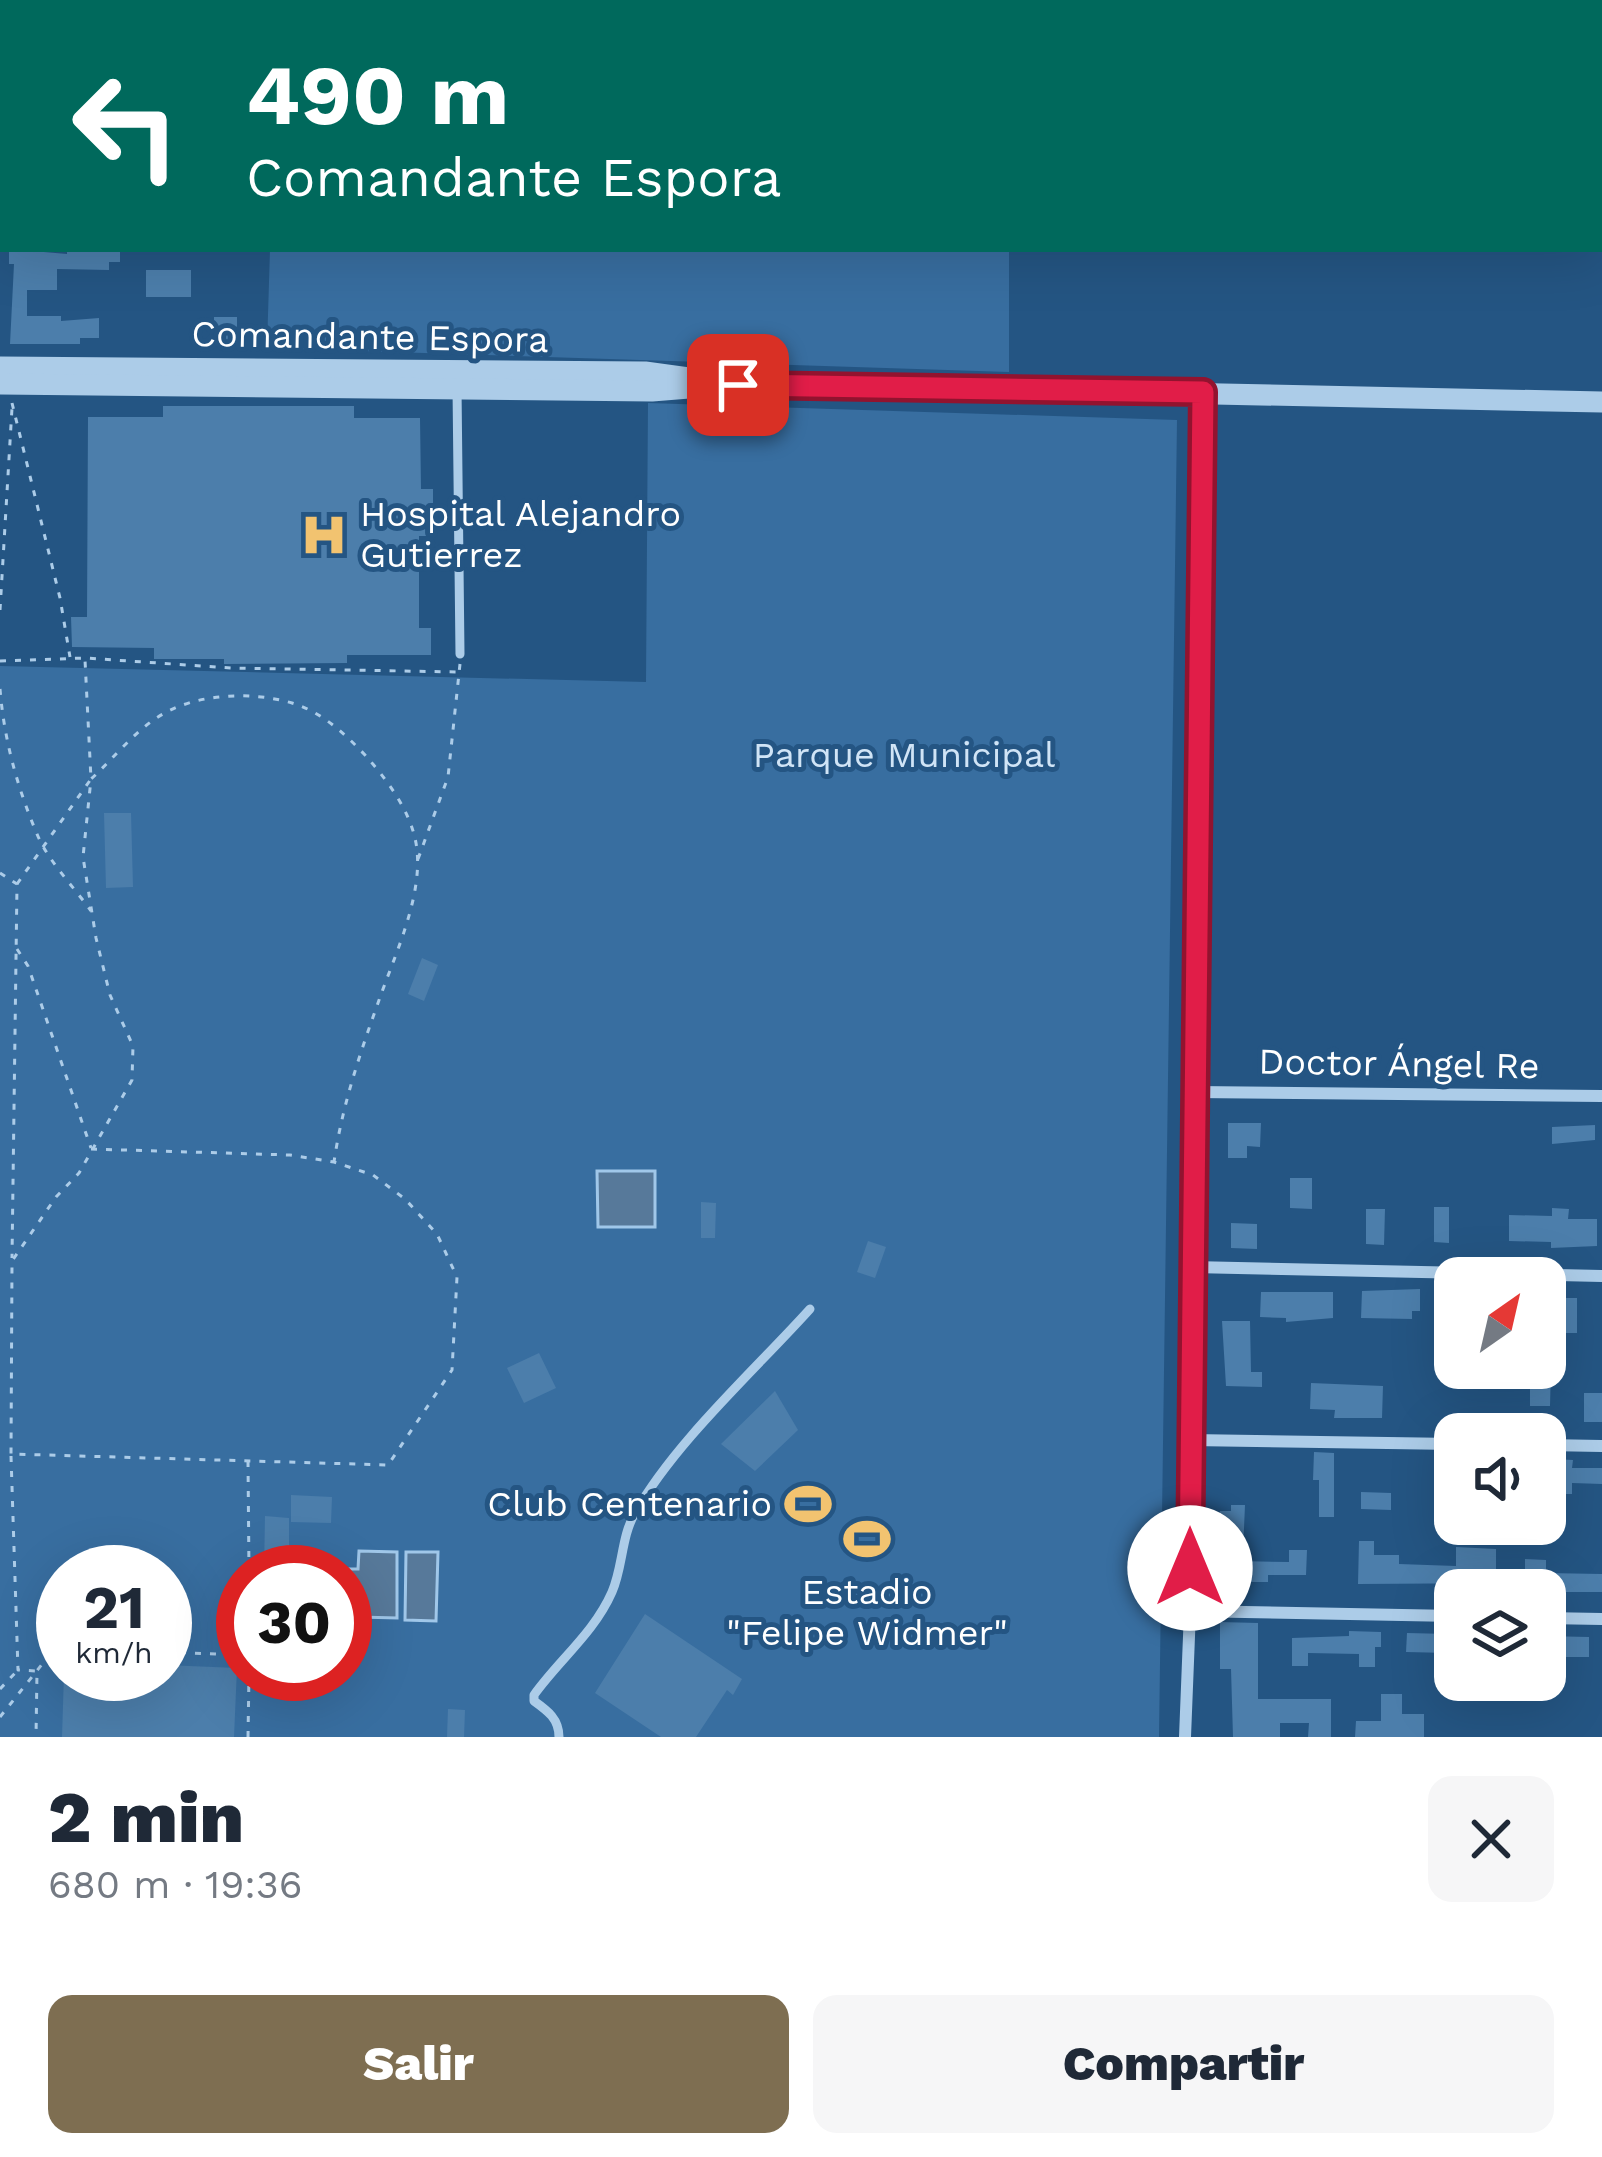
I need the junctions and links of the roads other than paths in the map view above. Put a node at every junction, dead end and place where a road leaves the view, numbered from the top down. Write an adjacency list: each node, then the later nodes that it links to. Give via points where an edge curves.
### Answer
1 (0, 367): 2 (street, Comandante Espora)
2 (457, 381): 3 (street, Comandante Espora); 4 (street, Comandante Espora, via 645,372 738,385); 6 (lane)
3 (0, 384)
4 (1203, 392): 5 (street, Comandante Espora); 7 (street)
5 (1602, 402)
6 (460, 654)
7 (1195, 1092): 8 (street, Doctor Ángel Re); 9 (street)
8 (1602, 1096)
9 (1192, 1267): 10 (street); 12 (street)
10 (1602, 1276)
11 (810, 1309): 20 (lane, via 680,1451 634,1514 612,1592 534,1695)
12 (1191, 1440): 13 (street); 16 (street)
13 (1434, 1444)
14 (1566, 1445): 15 (street)
15 (1602, 1446)
16 (1190, 1611): 17 (street); 21 (street)
17 (1434, 1616)
18 (1566, 1618): 19 (street)
19 (1602, 1619)
20 (559, 1737)
21 (1185, 1737)

